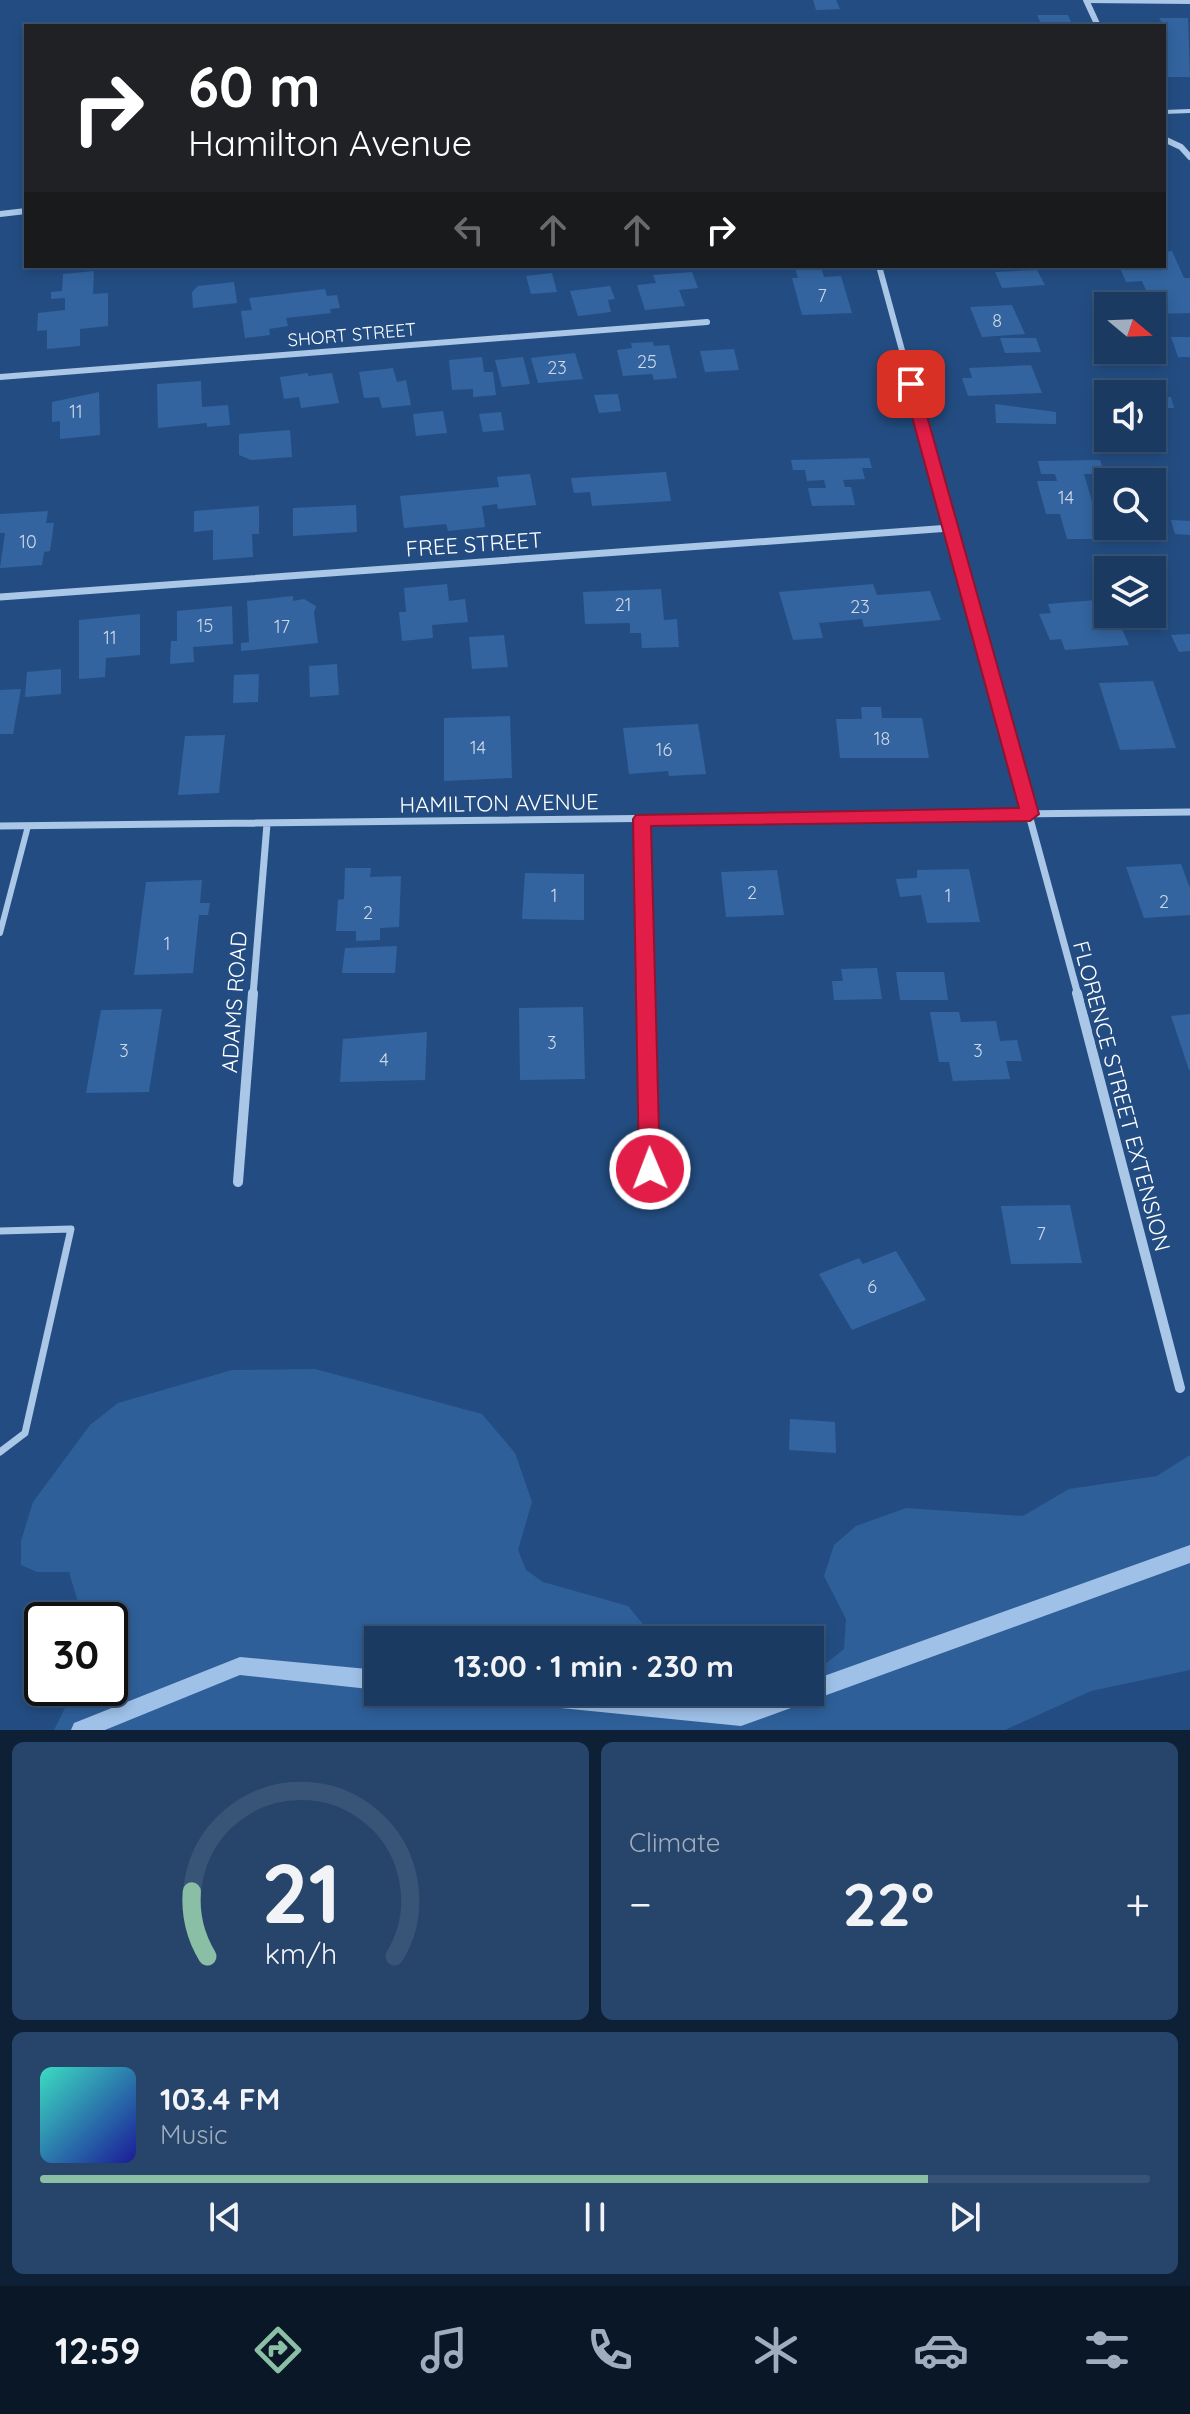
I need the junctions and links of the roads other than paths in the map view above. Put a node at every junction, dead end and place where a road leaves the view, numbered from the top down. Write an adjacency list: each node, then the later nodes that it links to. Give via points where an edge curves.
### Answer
1 (1086, 0): 2 (lane); 3 (street)
2 (1190, 2)
3 (1097, 24)
4 (1190, 111): 5 (lane)
5 (1166, 112)
6 (1166, 140): 8 (street)
7 (1166, 147): 8 (street)
8 (1181, 147): 9 (street)
9 (1190, 157)
10 (24, 211): 11 (street)
11 (0, 214)
12 (880, 268): 15 (street, FLORENCE STREET EXTENSION)
13 (707, 322): 14 (street, SHORT STREET)
14 (0, 377)
15 (950, 528): 16 (street, FREE STREET); 18 (street, FLORENCE STREET EXTENSION)
16 (0, 597)
17 (1190, 812): 18 (street, HAMILTON AVENUE)
18 (1030, 814): 19 (street, HAMILTON AVENUE); 27 (street, FLORENCE STREET EXTENSION)
19 (642, 819): 20 (street, HAMILTON AVENUE); 24 (street)
20 (267, 824): 22 (street, HAMILTON AVENUE); 25 (street, ADAMS ROAD)
21 (0, 826): 22 (street, HAMILTON AVENUE)
22 (28, 826): 23 (lane)
23 (0, 933)
24 (650, 1169)
25 (238, 1182)
26 (0, 1231): 28 (lane, via 71,1229 25,1433)
27 (1180, 1388)
28 (0, 1452)

